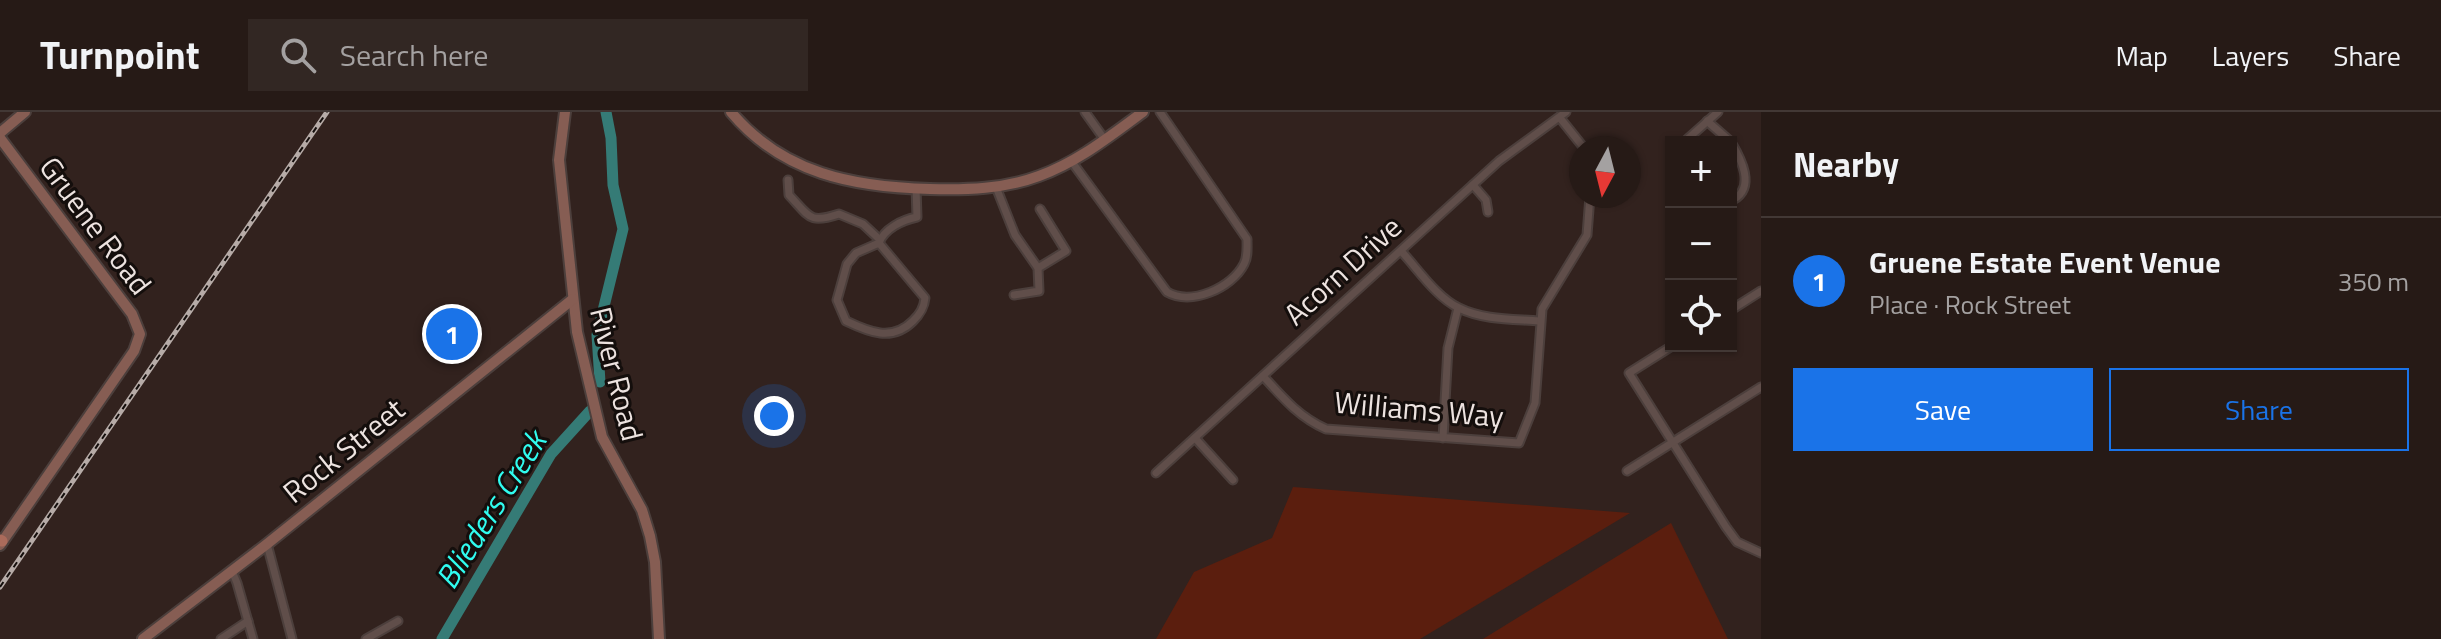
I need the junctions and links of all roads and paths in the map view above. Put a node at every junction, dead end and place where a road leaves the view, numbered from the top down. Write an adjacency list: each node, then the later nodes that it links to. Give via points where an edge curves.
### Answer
1 (25, 112): 10 (street)
2 (565, 112): 30 (street, River Road, via 559,160)
3 (731, 112): 20 (street, via 767,146 820,173 873,186)
4 (1085, 112): 14 (street)
5 (1143, 112): 14 (street)
6 (1160, 112): 16 (street, via 1247,239 1244,264 1218,287 1187,298 1167,292)
7 (1718, 112): 9 (street)
8 (1563, 115): 11 (street); 18 (street, Acorn Drive)
9 (1707, 121): 12 (street); 13 (street)
10 (0, 136): 43 (street, Gruene Road, via 132,314 140,334 134,351)
11 (1576, 136)
12 (1691, 136)
13 (1724, 136)
14 (1105, 140): 16 (street)
15 (1737, 152): 21 (street, via 1745,173)
16 (1072, 162): 19 (street)
17 (788, 180): 25 (street, via 789,195 811,218 839,214 863,224)
18 (1473, 185): 24 (street, via 1486,200); 26 (street, Acorn Drive)
19 (996, 187): 20 (street); 27 (street, via 1015,235)
20 (916, 188): 25 (street, via 917,217 900,222)
21 (1737, 198)
22 (1589, 208): 33 (street, Williams Way, via 1587,235)
23 (1040, 209): 27 (street, via 1066,251)
24 (1488, 212)
25 (879, 241): 25 (street, via 847,264 837,300 846,321 868,332 890,334 910,323 925,298)
26 (1401, 251): 32 (street); 35 (street, Acorn Drive)
27 (1038, 268): 29 (street, via 1039,291)
28 (1761, 291): 31 (street)
29 (1014, 295)
30 (573, 299): 44 (street, Rock Street); 54 (street, River Road, via 602,437 642,510 650,536)
31 (1737, 306)
32 (1458, 308): 33 (street); 38 (street, via 1449,339)
33 (1539, 321): 38 (street, Williams Way, via 1535,403 1519,443)
34 (1665, 350): 39 (street, via 1629,373)
35 (1263, 376): 37 (street, Acorn Drive); 38 (street, Williams Way, via 1293,409 1326,429)
36 (1761, 387): 39 (street)
37 (1195, 438): 41 (street, Acorn Drive); 42 (street)
38 (1443, 438)
39 (1673, 442): 40 (street); 45 (street, via 1737,542)
40 (1627, 471)
41 (1156, 473)
42 (1233, 480)
43 (1, 542)
44 (267, 544): 46 (street, Rock Street); 52 (street)
45 (1761, 553)
46 (232, 571): 47 (street); 49 (street, Rock Street)
47 (248, 621): 50 (street); 51 (street)
48 (398, 621): 53 (street)
49 (143, 639)
50 (221, 639)
51 (253, 639)
52 (292, 639)
53 (366, 639)
54 (659, 639)

